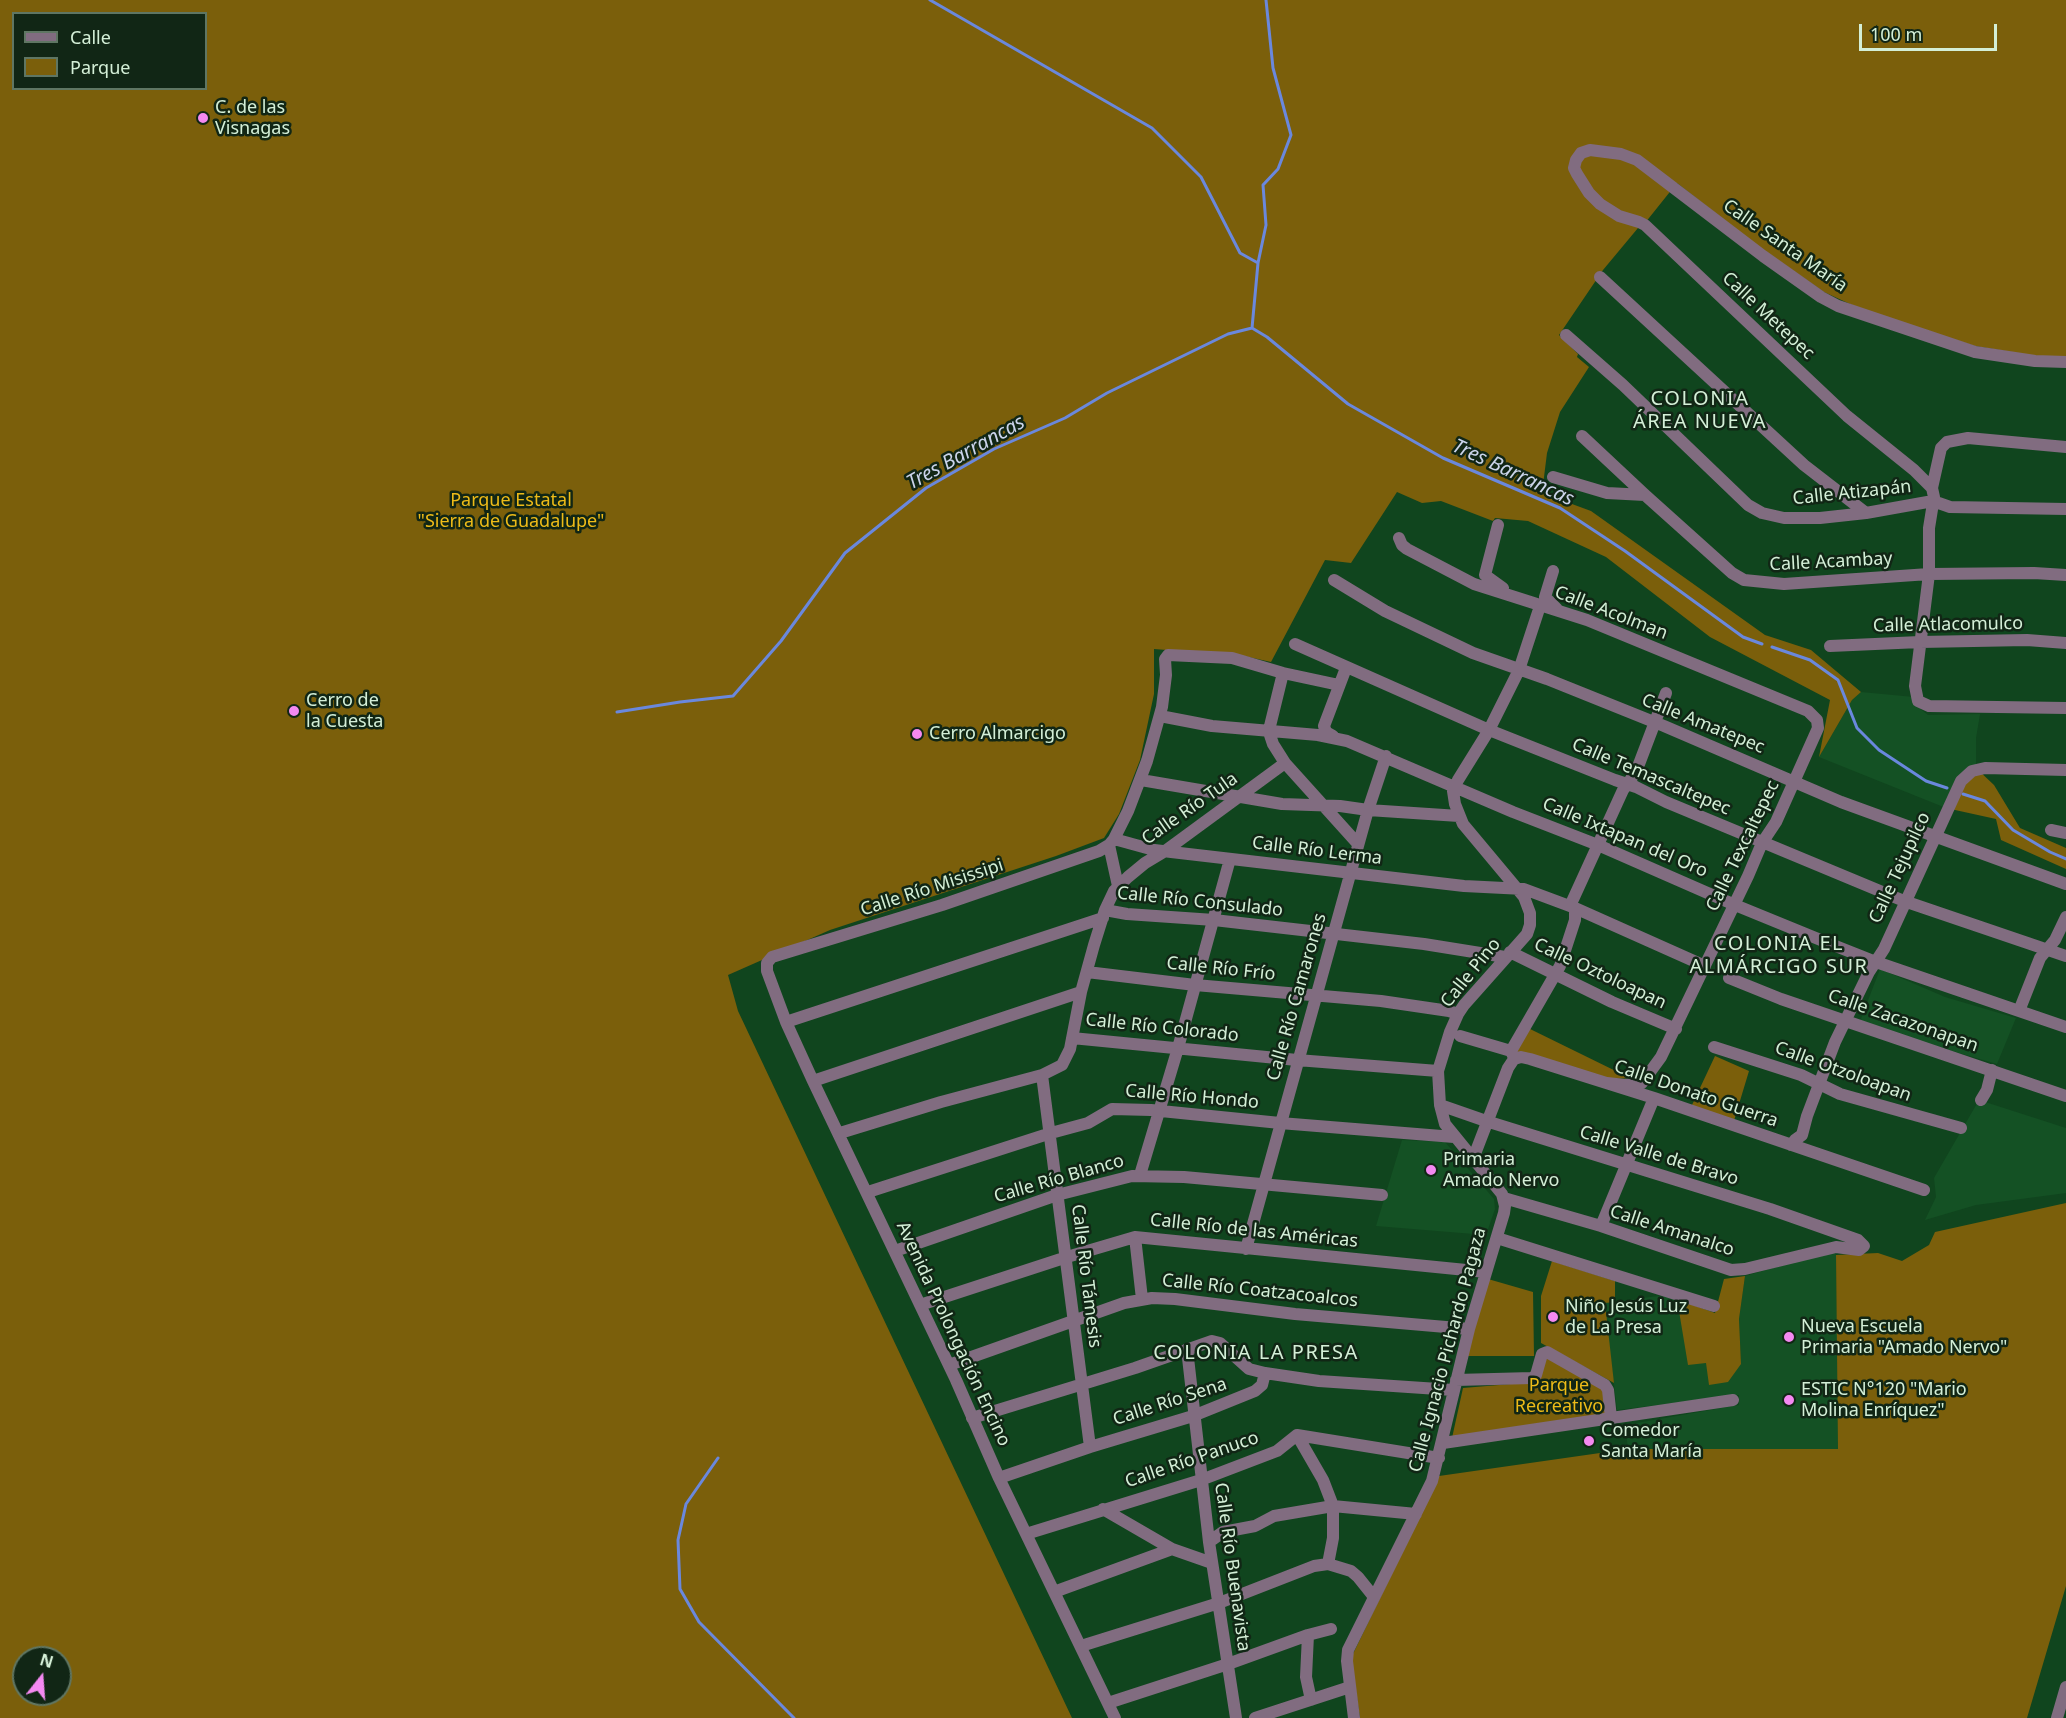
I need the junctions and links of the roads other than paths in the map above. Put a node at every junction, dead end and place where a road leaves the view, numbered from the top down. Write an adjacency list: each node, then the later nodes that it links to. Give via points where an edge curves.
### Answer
1 (1574, 164): 4 (street, Calle Santa María, via 1581,153 1590,150 1621,153 1637,160 1763,256 1838,306 1975,352); 8 (street, Calle Metepec, via 1589,194 1600,204 1645,225 1847,416)
2 (1600, 277): 12 (street, via 1804,465)
3 (1566, 335): 12 (street, Calle Atizapán, via 1755,510 1784,518)
4 (2066, 362)
5 (1582, 436): 9 (street, Calle Acambay)
6 (2066, 447): 8 (street, via 1968,438 1947,442 1941,448)
7 (1553, 477): 9 (street, via 1607,493)
8 (1932, 488): 10 (street)
9 (1644, 495): 16 (street, Calle Acambay, via 1744,580 1784,584)
10 (1933, 501): 11 (street, Calle Atizapán, via 1950,507); 12 (street, Calle Atizapán); 16 (street)
11 (2066, 509)
12 (1866, 513)
13 (1498, 525): 19 (street, via 1485,575)
14 (1399, 538): 19 (street, Calle Acolman, via 1404,547 1449,571)
15 (1553, 571): 21 (street, via 1545,597)
16 (1929, 574): 17 (street, Calle Acambay); 22 (street)
17 (2066, 575)
18 (1334, 580): 27 (street, Calle Amatepec, via 1423,630)
19 (1510, 596): 20 (street, Calle Acolman)
20 (1540, 606): 21 (street, Calle Acolman); 27 (street)
21 (1561, 612): 33 (street, Calle Acolman)
22 (1920, 642): 23 (street, Calle Atlacomulco); 25 (street, Calle Atlacomulco); 31 (street, via 1915,692 1921,703)
23 (2066, 643)
24 (1295, 644): 26 (street, Calle Temascaltepec)
25 (1830, 646)
26 (1346, 668): 29 (street); 36 (street, Calle Temascaltepec)
27 (1519, 670): 34 (street, Calle Amatepec); 36 (street)
28 (1283, 673): 29 (street); 32 (street, via 1232,658 1167,656); 35 (street)
29 (1339, 685): 37 (street, via 1324,726 1326,732)
30 (1666, 693): 34 (street)
31 (2066, 708)
32 (1160, 716): 35 (street, Calle Ixtapan del Oro, via 1212,726); 41 (street)
33 (1815, 717): 42 (street, Calle Texcaltepec, via 1818,728)
34 (1655, 723): 42 (street, Calle Amatepec); 43 (street, via 1636,772)
35 (1270, 730): 37 (street, Calle Ixtapan del Oro); 39 (street, via 1273,744)
36 (1489, 730): 43 (street, Calle Temascaltepec); 44 (street)
37 (1337, 738): 38 (street, Calle Ixtapan del Oro)
38 (1386, 756): 44 (street, Calle Ixtapan del Oro); 47 (street, Calle Río Camarones)
39 (1285, 763): 45 (street, Calle Río Tula); 46 (street)
40 (2066, 770): 51 (street, Calle Tejupilco, via 1972,771 1956,788)
41 (1141, 780): 45 (street); 52 (street)
42 (1794, 781): 51 (street, Calle Amatepec); 53 (street, Calle Texcaltepec)
43 (1627, 784): 53 (street, Calle Temascaltepec); 55 (street)
44 (1454, 787): 48 (street, Calle Pino); 55 (street, Calle Ixtapan del Oro)
45 (1240, 797): 46 (street, via 1282,804); 56 (street, Calle Río Tula)
46 (1325, 805): 47 (street); 54 (street)
47 (1368, 810): 48 (street); 54 (street, Calle Río Camarones)
48 (1459, 816): 61 (street, Calle Pino)
49 (2051, 830): 50 (street)
50 (2066, 833)
51 (1936, 837): 59 (street, Calle Amatepec); 62 (street, Calle Tejupilco)
52 (1112, 842): 56 (street, Calle Río Lerma); 60 (street); 73 (street, Calle Río Misissipi, via 1099,850 942,904 772,957)
53 (1762, 843): 62 (street, Calle Temascaltepec); 63 (street, Calle Texcaltepec)
54 (1358, 844): 58 (street, Calle Río Camarones)
55 (1598, 844): 63 (street, Calle Ixtapan del Oro); 64 (street)
56 (1165, 851): 57 (street, Calle Río Lerma); 60 (street, Calle Río Tula)
57 (1230, 859): 58 (street, Calle Río Lerma); 67 (street)
58 (1351, 873): 61 (street, Calle Río Lerma); 68 (street, Calle Río Camarones)
59 (2066, 884)
60 (1118, 886): 65 (street)
61 (1516, 888): 64 (street); 70 (street, Calle Pino, via 1527,902 1531,918 1527,934)
62 (1904, 901): 69 (street, Calle Temascaltepec); 72 (street, Calle Tejupilco)
63 (1735, 905): 72 (street, Calle Ixtapan del Oro); 74 (street, Calle Texcaltepec)
64 (1572, 907): 74 (street); 76 (street, via 1575,920)
65 (1104, 914): 67 (street, Calle Río Consulado); 75 (street); 83 (street, Calle Río Consulado)
66 (2066, 917): 69 (street)
67 (1214, 920): 68 (street, Calle Río Consulado); 78 (street)
68 (1333, 934): 70 (street, Calle Río Consulado); 80 (street, Calle Río Camarones)
69 (2047, 949): 71 (street, Calle Temascaltepec); 81 (street)
70 (1508, 954): 76 (street, Calle Oztoloapan); 82 (street, Calle Pino)
71 (2066, 956)
72 (1876, 962): 81 (street, Calle Ixtapan del Oro); 84 (street, Calle Tejupilco)
73 (767, 963): 83 (street, Avenida Prolongación Encino)
74 (1705, 966): 86 (street, Calle Texcaltepec)
75 (1087, 972): 78 (street, Calle Río Frío); 79 (street)
76 (1555, 974): 86 (street, Calle Oztoloapan); 91 (street)
77 (1729, 978): 84 (street, Calle Zacazonapan)
78 (1195, 985): 80 (street, Calle Río Frío); 90 (street)
79 (1082, 992): 88 (street); 96 (street)
80 (1315, 997): 82 (street, Calle Río Frío, via 1381,1001); 92 (street, Calle Río Camarones)
81 (2019, 1011): 85 (street, Calle Ixtapan del Oro)
82 (1458, 1014): 93 (street, Calle Pino)
83 (786, 1022): 96 (street, Avenida Prolongación Encino)
84 (1846, 1022): 94 (street, Calle Zacazonapan); 98 (street, Calle Tejupilco)
85 (2066, 1027)
86 (1676, 1029): 97 (street, Calle Texcaltepec, via 1646,1080 1636,1085)
87 (1460, 1036): 91 (street, Calle Donato Guerra)
88 (1072, 1038): 90 (street, Calle Río Colorado); 95 (street, Calle Río Colorado, via 1065,1062)
89 (1714, 1047): 98 (street, Calle Otzoloapan)
90 (1178, 1048): 92 (street, Calle Río Colorado); 103 (street)
91 (1512, 1055): 97 (street, Calle Donato Guerra); 104 (street)
92 (1297, 1060): 93 (street, Calle Río Colorado); 105 (street, Calle Río Camarones)
93 (1438, 1071): 102 (street, Calle Pino)
94 (1992, 1071): 99 (street, Calle Zacazonapan); 101 (street)
95 (1042, 1075): 107 (street, Calle Río Támesis); 108 (street, Calle Río Colorado)
96 (813, 1082): 108 (street, Avenida Prolongación Encino)
97 (1607, 1083): 100 (street, Calle Donato Guerra)
98 (1819, 1083): 106 (street, Calle Otzoloapan, via 1850,1097); 110 (street, Calle Tejupilco, via 1803,1135)
99 (2066, 1096)
100 (1654, 1098): 110 (street, Calle Donato Guerra); 112 (street)
101 (1981, 1100)
102 (1440, 1105): 104 (street, Calle Valle de Bravo); 109 (street, Calle Pino, via 1445,1124)
103 (1159, 1111): 105 (street, Calle Río Hondo); 107 (street, Calle Río Hondo, via 1112,1109 1088,1122); 113 (street)
104 (1486, 1121): 111 (street); 112 (street, Calle Valle de Bravo)
105 (1280, 1123): 109 (street, Calle Río Hondo); 114 (street, Calle Río Camarones)
106 (1961, 1128)
107 (1051, 1132): 116 (street, Calle Río Hondo); 118 (street, Calle Río Támesis)
108 (840, 1133): 116 (street, Avenida Prolongación Encino)
109 (1454, 1137): 111 (street, Calle Pino)
110 (1791, 1145): 115 (street, Calle Donato Guerra)
111 (1473, 1159): 117 (street, Calle Pino)
112 (1627, 1164): 120 (street); 123 (street, Calle Valle de Bravo, via 1842,1234)
113 (1140, 1175): 114 (street, Calle Río Blanco); 118 (street, Calle Río Blanco)
114 (1262, 1185): 119 (street, Calle Río Blanco); 124 (street, Calle Río Camarones)
115 (1924, 1190)
116 (868, 1192): 125 (street, Avenida Prolongación Encino)
117 (1502, 1194): 120 (street, Calle Amanalco); 122 (street, Calle Ignacio Pichardo Pagaza, via 1504,1213)
118 (1057, 1195): 125 (street, Calle Río Blanco); 126 (street, Calle Río Támesis)
119 (1382, 1195)
120 (1601, 1227): 123 (street, Calle Amanalco, via 1731,1270 1836,1246 1859,1250)
121 (1135, 1238): 124 (street, Calle Río de las Américas); 126 (street, Calle Río de las Américas); 128 (street)
122 (1497, 1238): 127 (street, Calle Ignacio Pichardo Pagaza); 130 (street)
123 (1864, 1246)
124 (1246, 1249): 127 (street, Calle Río de las Américas)
125 (895, 1251): 129 (street, Avenida Prolongación Encino)
126 (1067, 1257): 129 (street, Calle Río de las Américas); 131 (street, Calle Río Támesis)
127 (1486, 1272): 132 (street, Calle Ignacio Pichardo Pagaza)
128 (1142, 1299): 131 (street, Calle Río Coatzacoalcos); 132 (street, Calle Río Coatzacoalcos, via 1175,1299)
129 (920, 1305): 134 (street, Avenida Prolongación Encino)
130 (1714, 1306)
131 (1074, 1321): 134 (street, Calle Río Coatzacoalcos); 136 (street, Calle Río Támesis)
132 (1469, 1329): 137 (street, Calle Ignacio Pichardo Pagaza)
133 (1187, 1349): 135 (street, via 1216,1342 1249,1369); 136 (street); 139 (street, Calle Río Buenavista)
134 (949, 1365): 140 (street, Avenida Prolongación Encino)
135 (1265, 1373): 137 (street, via 1319,1381); 139 (street, Calle Río Sena, via 1262,1385 1255,1391)
136 (1082, 1383): 140 (street); 144 (street, Calle Río Támesis)
137 (1455, 1385): 141 (street, via 1534,1377 1542,1354 1547,1352 1605,1385); 143 (street, Calle Ignacio Pichardo Pagaza)
138 (1733, 1400): 141 (street)
139 (1193, 1416): 144 (street, Calle Río Sena); 147 (street, Calle Río Buenavista)
140 (972, 1418): 146 (street, Avenida Prolongación Encino)
141 (1611, 1418): 143 (street)
142 (1297, 1435): 145 (street); 147 (street, Calle Río Panuco, via 1277,1451); 148 (street)
143 (1443, 1443): 145 (street, Calle Ignacio Pichardo Pagaza)
144 (1090, 1447): 146 (street, Calle Río Sena)
145 (1439, 1458): 150 (street, Calle Ignacio Pichardo Pagaza)
146 (999, 1478): 151 (street, Avenida Prolongación Encino)
147 (1201, 1480): 149 (street, Calle Río Panuco); 152 (street, Calle Río Buenavista)
148 (1333, 1506): 150 (street); 152 (street, via 1274,1516 1255,1526 1222,1532); 155 (street)
149 (1102, 1509): 151 (street, Calle Río Panuco); 153 (street)
150 (1416, 1515): 157 (street, Calle Ignacio Pichardo Pagaza)
151 (1026, 1534): 156 (street, Avenida Prolongación Encino)
152 (1209, 1542): 154 (street, Calle Río Buenavista)
153 (1172, 1549): 154 (street); 156 (street)
154 (1212, 1563): 158 (street, Calle Río Buenavista)
155 (1328, 1564): 157 (street, via 1355,1573); 158 (street)
156 (1054, 1592): 161 (street, Avenida Prolongación Encino)
157 (1374, 1597): 163 (street, Calle Ignacio Pichardo Pagaza, via 1348,1650)
158 (1219, 1603): 161 (street); 162 (street, Calle Río Buenavista)
159 (1330, 1629): 160 (street)
160 (1308, 1635): 162 (street); 165 (street, via 1306,1677)
161 (1081, 1646): 166 (street, Avenida Prolongación Encino)
162 (1228, 1664): 166 (street); 168 (street, Calle Río Buenavista)
163 (1350, 1687): 165 (street); 170 (street, Calle Ignacio Pichardo Pagaza)
164 (2066, 1687): 171 (street)
165 (1311, 1700): 169 (street)
166 (1108, 1703): 167 (street, Avenida Prolongación Encino)
167 (1115, 1718)
168 (1236, 1718)
169 (1255, 1718)
170 (1354, 1718)
171 (2058, 1718)

